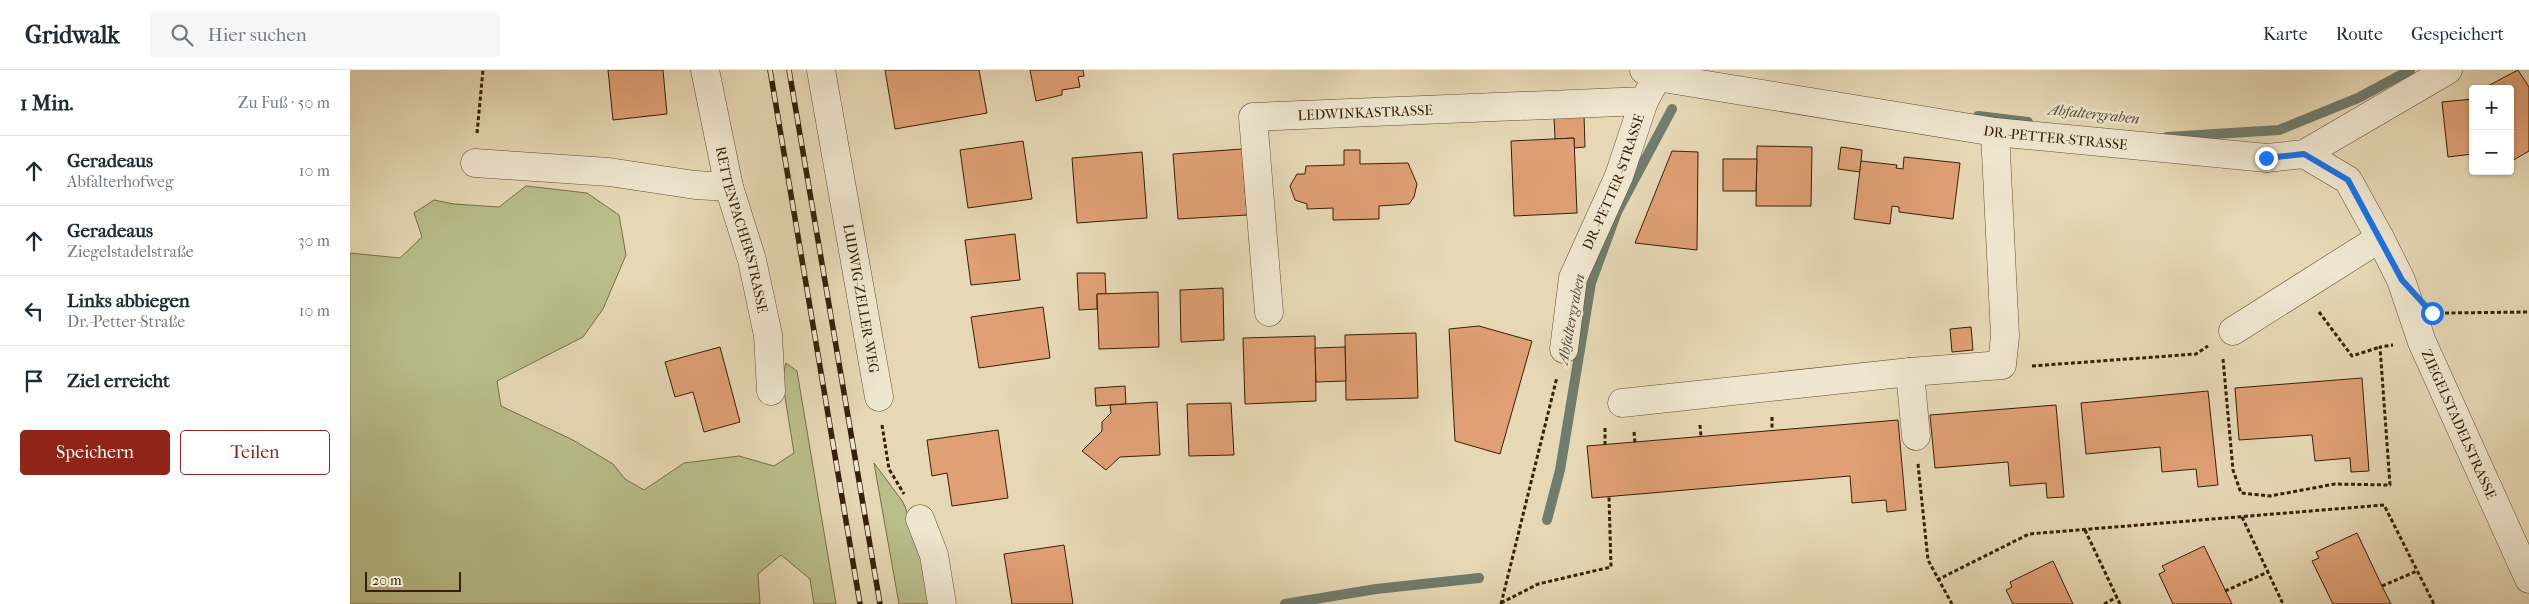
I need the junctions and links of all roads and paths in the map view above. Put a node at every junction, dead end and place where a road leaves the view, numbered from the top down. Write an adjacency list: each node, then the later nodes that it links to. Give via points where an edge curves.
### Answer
1 (483, 70): 9 (path)
2 (705, 70): 10 (street, RETTENPACHERSTRASSE)
3 (821, 70): 23 (street, LUDWIG-ZELLER-WEG)
4 (2448, 70): 8 (street, DR.-PETTER-STRASSE)
5 (1651, 74): 6 (street); 7 (street, DR.-PETTER-STRASSE)
6 (1644, 101): 13 (street, LEDWINKASTRASSE, via 1253,117); 19 (street, DR.-PETTER-STRASSE, via 1619,176 1573,278)
7 (1995, 132): 8 (street, DR.-PETTER-STRASSE, via 2266,158); 20 (street, via 2005,336)
8 (2304, 154): 11 (street, ZIEGELSTADELSTRASSE, via 2348,180)
9 (475, 163): 10 (street, via 609,172)
10 (728, 187): 22 (street, RETTENPACHERSTRASSE, via 752,260 768,336)
11 (2380, 238): 12 (street); 17 (street, ZIEGELSTADELSTRASSE, via 2402,280)
12 (2301, 288): 16 (street); 18 (path, via 2352,356)
13 (1269, 312)
14 (2529, 312): 15 (path)
15 (2442, 313)
16 (2227, 334): 18 (path, via 2233,470 2242,493 2270,496 2335,484 2390,485); 20 (path, via 2196,354 2033,366)
17 (2422, 342): 18 (path); 32 (street, ZIEGELSTADELSTRASSE)
18 (2380, 347)
19 (1564, 349): 38 (path)
20 (2002, 365): 21 (street)
21 (1910, 372): 24 (street); 25 (street)
22 (771, 391)
23 (878, 397): 28 (path, via 888,469)
24 (1622, 403)
25 (1916, 436): 33 (path, via 1928,560)
26 (1609, 497): 38 (path, via 1611,567 1538,584)
27 (2242, 517): 29 (path); 30 (path, via 2384,505); 31 (path)
28 (920, 519): 37 (street, via 934,555)
29 (2085, 530): 33 (path, via 2029,534); 36 (path)
30 (2417, 571): 34 (path); 43 (path)
31 (2268, 572): 35 (path); 42 (path)
32 (2529, 579)
33 (1938, 580): 39 (path)
34 (2382, 586)
35 (2225, 591)
36 (2117, 598): 40 (path); 41 (path)
37 (942, 604)
38 (1501, 604)
39 (1952, 604)
40 (2104, 604)
41 (2120, 604)
42 (2282, 604)
43 (2434, 604)

